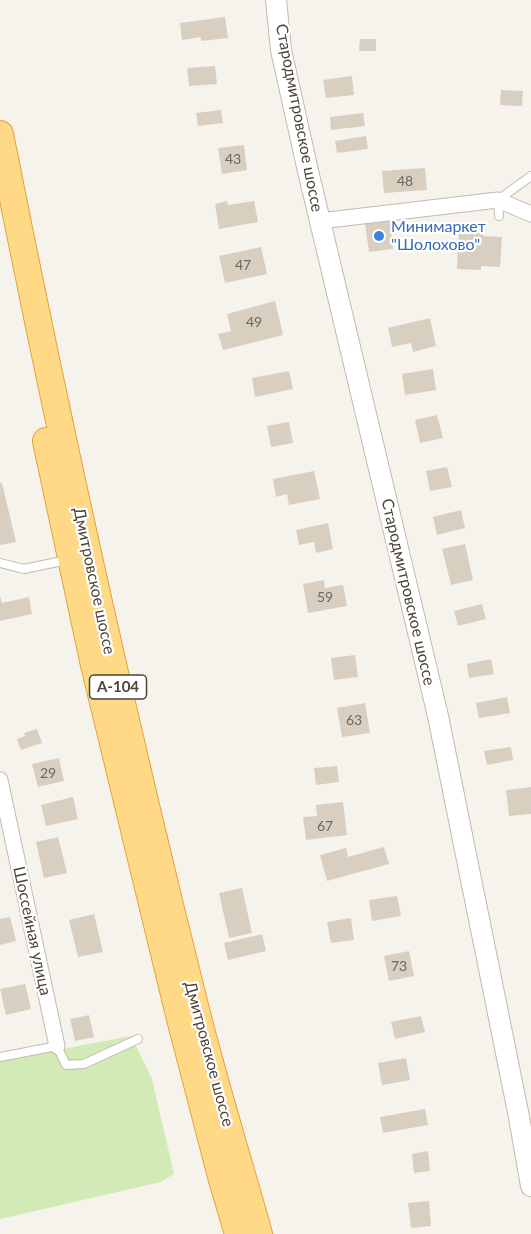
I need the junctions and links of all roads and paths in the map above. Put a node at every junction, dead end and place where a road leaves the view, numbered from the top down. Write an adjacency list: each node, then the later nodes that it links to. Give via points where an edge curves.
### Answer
1 (276, 0): 7 (street, Стародмитровское шоссе, via 281,50)
2 (0, 134): 19 (highway, Дмитровское шоссе / А-104, via 111,659 196,1012)
3 (531, 176): 4 (lane)
4 (498, 200): 5 (street); 6 (lane); 7 (street)
5 (531, 214)
6 (499, 216)
7 (320, 221): 16 (street, Стародмитровское шоссе, via 438,716)
8 (0, 224): 9 (highway, Дмитровское шоссе / А-104)
9 (71, 559): 10 (lane, via 24,569); 15 (highway, Дмитровское шоссе / А-104)
10 (0, 564)
11 (0, 780): 13 (street, Шоссейная улица)
12 (138, 1039): 13 (lane, via 84,1064 66,1065)
13 (57, 1046): 14 (lane)
14 (0, 1057)
15 (222, 1180): 17 (lane); 18 (highway, Дмитровское шоссе / А-104)
16 (531, 1186)
17 (224, 1212)
18 (238, 1234)
19 (259, 1234)

